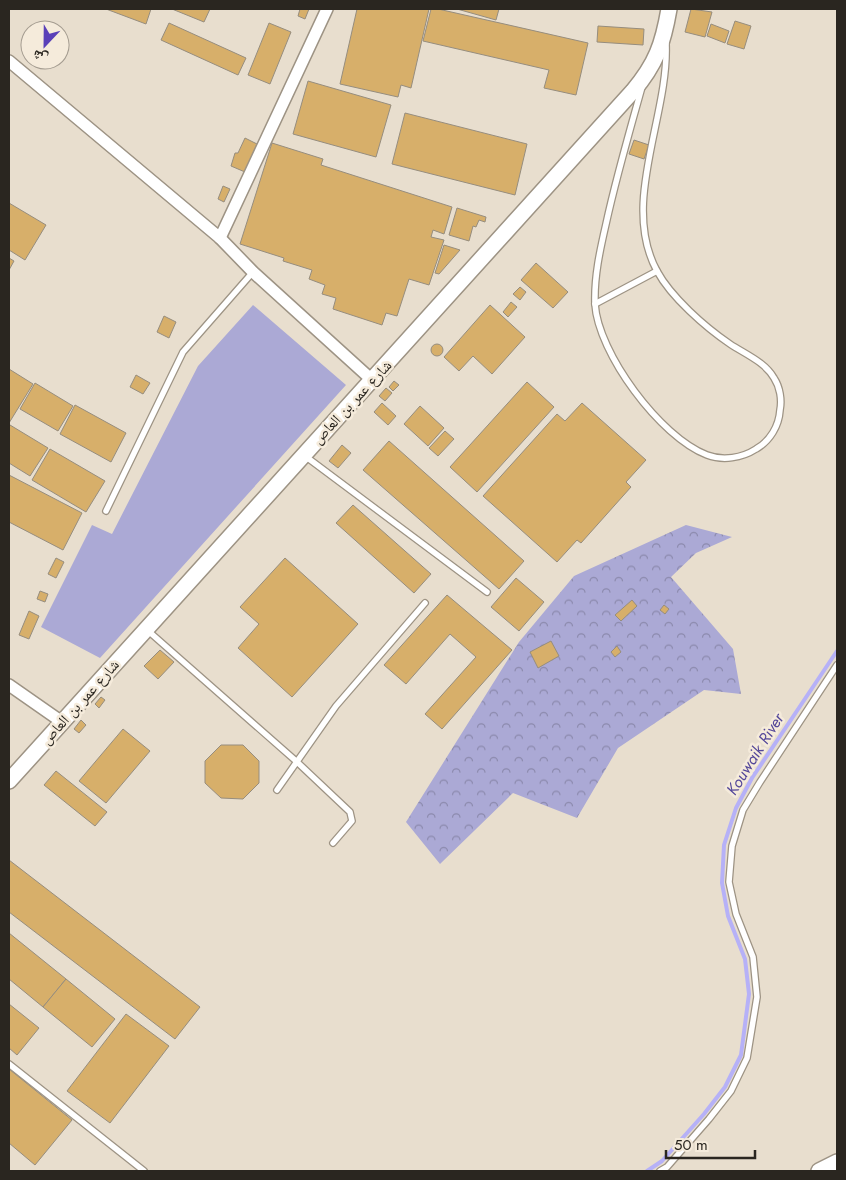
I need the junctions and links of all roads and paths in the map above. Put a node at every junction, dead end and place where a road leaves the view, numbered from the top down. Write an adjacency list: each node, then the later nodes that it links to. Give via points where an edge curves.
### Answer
1 (327, 9): 6 (street)
2 (669, 9): 3 (street, شارع عمر بن العاص)
3 (665, 32): 5 (street, شارع عمر بن العاص); 7 (lane, via 665,78 642,204 645,236)
4 (9, 61): 6 (street)
5 (646, 76): 9 (lane, via 609,209 597,271); 10 (street, شارع عمر بن العاص)
6 (220, 238): 8 (street)
7 (657, 271): 9 (lane); 9 (lane, via 700,321 764,366 776,380 781,401 778,422 767,441 749,453 728,458 707,455 660,420 634,390 616,362 604,338)
8 (253, 272): 10 (street); 12 (lane, via 183,352)
9 (595, 304)
10 (372, 380): 11 (street, شارع عمر بن العاص)
11 (303, 455): 13 (lane); 15 (street, شارع عمر بن العاص)
12 (106, 511)
13 (487, 592)
14 (425, 603): 19 (lane, via 336,706)
15 (146, 629): 18 (street, شارع عمر بن العاص); 19 (lane)
16 (837, 665): 26 (lane, via 743,810 732,846 729,882 736,914 753,957 757,997 748,1058 731,1092 667,1167)
17 (9, 685): 18 (street)
18 (62, 722): 20 (street, شارع عمر بن العاص)
19 (296, 761): 21 (lane); 22 (lane, via 352,816 349,825)
20 (9, 781)
21 (277, 790)
22 (333, 843)
23 (9, 1064): 25 (lane)
24 (837, 1162): 27 (street)
25 (144, 1171)
26 (660, 1171)
27 (819, 1171)

